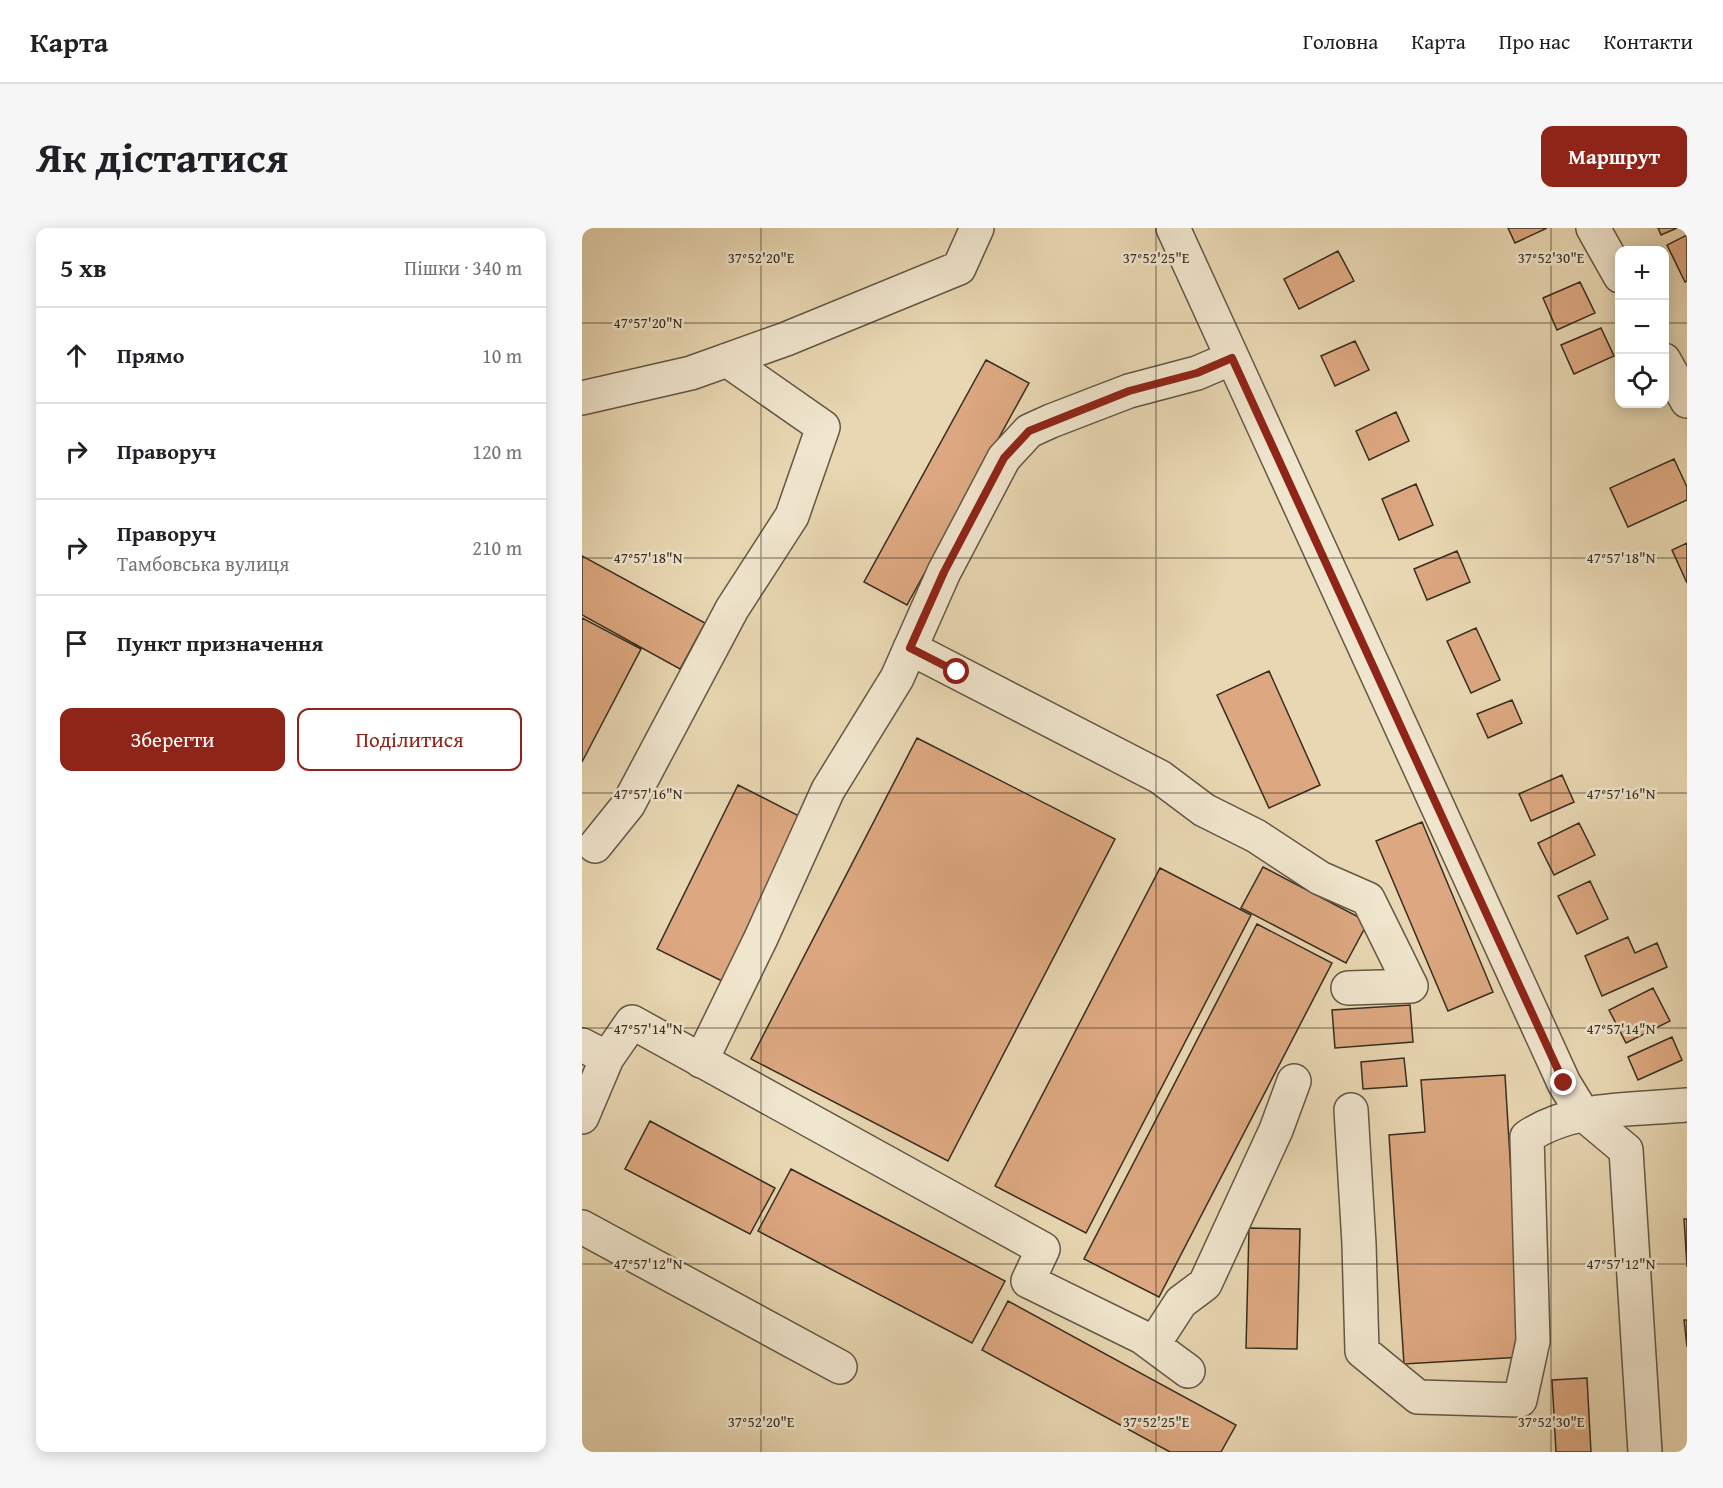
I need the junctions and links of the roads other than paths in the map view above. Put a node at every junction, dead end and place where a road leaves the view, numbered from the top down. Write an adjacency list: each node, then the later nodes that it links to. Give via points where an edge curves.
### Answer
1 (977, 228): 6 (street, via 959,268)
2 (1173, 228): 5 (street)
3 (1593, 228): 4 (street)
4 (1615, 267)
5 (1232, 358): 10 (street, via 1197,373 1129,391 1029,431 1004,458 944,572); 18 (street, via 1564,1083)
6 (727, 360): 8 (street, via 692,373); 11 (street, via 822,427 792,516 732,609 628,804)
7 (1669, 367): 9 (street)
8 (582, 398)
9 (1687, 401)
10 (910, 648): 12 (street, via 1160,777 1204,810 1256,836 1320,878 1368,899 1411,987); 14 (street, via 897,678 828,790)
11 (595, 846)
12 (1348, 988)
13 (595, 1052): 14 (street, via 632,1022); 19 (street)
14 (701, 1060): 21 (street, via 1043,1249 1028,1281)
15 (1294, 1081): 21 (street, via 1276,1130 1205,1284 1181,1302)
16 (1687, 1105): 18 (street)
17 (1351, 1110): 18 (street, via 1362,1351 1418,1396 1520,1400 1533,1341 1527,1137 1540,1128)
18 (1583, 1114): 24 (street, via 1626,1150)
19 (582, 1117)
20 (582, 1227): 22 (street)
21 (1153, 1345): 23 (street)
22 (840, 1367)
23 (1188, 1371)
24 (1645, 1452)

